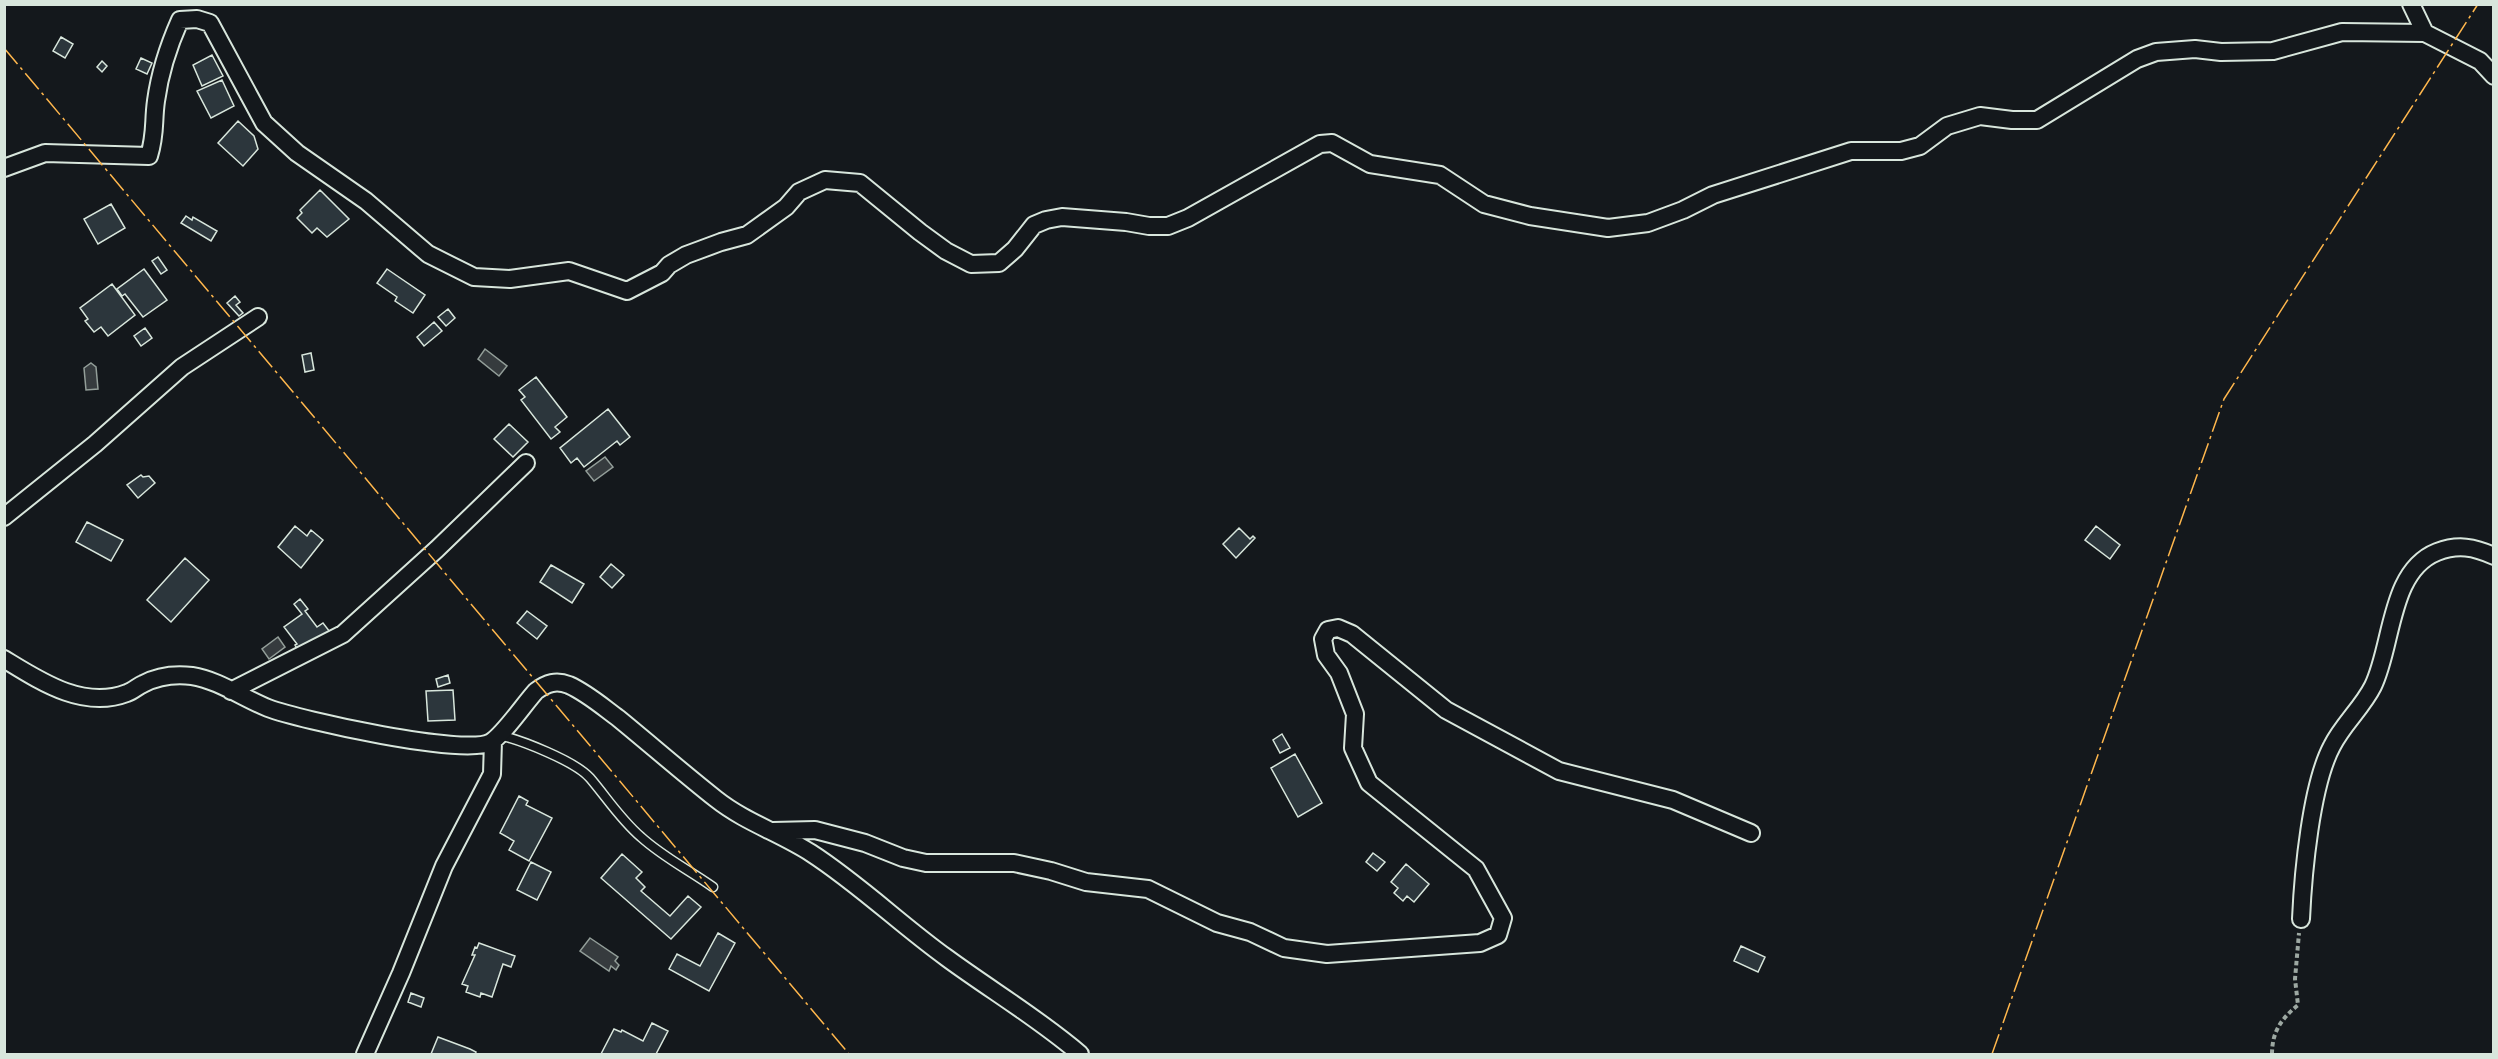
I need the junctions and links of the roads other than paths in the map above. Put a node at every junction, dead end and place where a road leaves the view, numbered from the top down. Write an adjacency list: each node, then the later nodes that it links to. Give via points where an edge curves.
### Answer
1 (2411, 4): 3 (street)
2 (194, 12): 3 (street, via 210,23 264,123 428,254 474,277 510,279 568,272 627,291 686,255 747,235 786,207 799,192 825,180 860,183 946,251 971,264 999,263 1034,225 1046,220 1062,217 1168,226 1320,144 1332,143 1370,164 1440,175 1484,204 1530,216 1608,228 1648,223 1713,195 1851,151 1901,151 1920,146 1947,126 1980,116 2037,120 2137,59 2156,52 2273,51 2342,32); 5 (street, via 180,20 164,56 155,102 155,138 149,156 45,153)
3 (2425, 33): 4 (street, via 2480,61)
4 (2493, 76)
5 (4, 168)
6 (258, 317): 8 (street, via 182,367)
7 (526, 463): 11 (street, via 343,634)
8 (4, 517)
9 (2493, 556): 16 (street, via 2474,547 2451,547 2428,556 2412,570 2402,589 2372,686 2331,747 2321,771)
10 (4, 659): 11 (street, via 60,691 84,697 128,693 162,676 207,680)
11 (231, 691): 12 (street, via 269,708 392,737 460,746 483,746)
12 (496, 738): 13 (street, via 536,691 561,682 602,706 717,800); 15 (lane, via 532,746 576,766 646,842); 17 (street, via 492,774 444,866)
13 (773, 831): 14 (street, via 815,830 903,858 1014,863 1086,882 1148,889 1217,923 1250,932 1284,948 1316,953 1480,943 1498,936 1503,918 1476,869 1369,783 1353,748 1355,714 1340,673 1326,655 1323,639 1328,630 1338,628 1352,634 1446,710 1559,771 1673,800); 18 (street, via 837,871 947,958 1046,1025)
14 (1751, 832)
15 (713, 887)
16 (2301, 919)
17 (365, 1054)
18 (1080, 1054)

